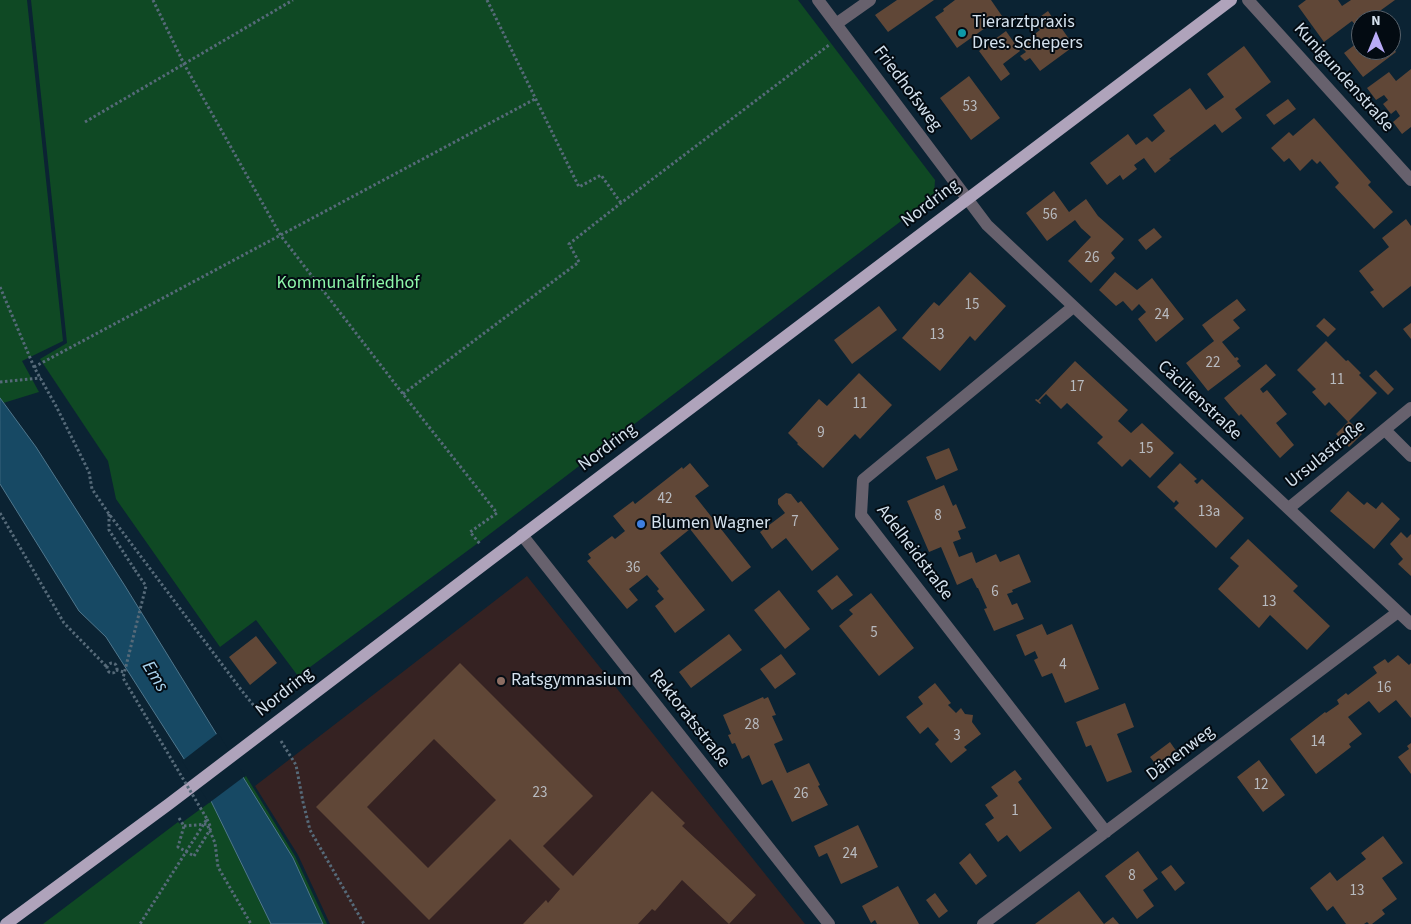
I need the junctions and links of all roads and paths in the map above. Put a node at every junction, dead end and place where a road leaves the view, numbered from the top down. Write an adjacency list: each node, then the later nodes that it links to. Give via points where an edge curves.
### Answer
1 (153, 0): 9 (path)
2 (294, 0): 9 (path)
3 (487, 0): 10 (path)
4 (818, 0): 8 (street, Friedhofsweg)
5 (870, 0): 8 (street)
6 (1231, 0): 13 (main road, Nordring)
7 (1248, 0): 12 (street, Kunigundenstraße)
8 (840, 29): 13 (street, Friedhofsweg); 14 (path)
9 (184, 64): 11 (path); 15 (path)
10 (534, 99): 14 (path, via 578,186 601,175); 15 (path)
11 (85, 122)
12 (1411, 180)
13 (968, 199): 17 (street, Cäcilienstraße, via 987,225); 28 (main road, Nordring)
14 (621, 203): 21 (path, via 569,244 578,262)
15 (281, 236): 18 (path); 21 (path)
16 (0, 286): 18 (path)
17 (1073, 307): 25 (street, Cäcilienstraße); 38 (street, Adelheidstraße, via 863,480 861,515)
18 (34, 367): 19 (path)
19 (41, 378): 20 (path); 27 (path, via 89,472 92,489)
20 (0, 382)
21 (402, 394): 29 (path, via 497,513 470,532)
22 (1411, 408): 23 (street, Ursulastraße)
23 (1385, 430): 24 (street, Ursulastraße); 25 (street, Ursulastraße)
24 (1411, 456)
25 (1288, 508): 30 (street, Cäcilienstraße)
26 (0, 514): 32 (path, via 64,624)
27 (109, 514): 34 (path, bridge, via 109,530 146,586); 35 (path)
28 (522, 535): 29 (main road, Nordring); 44 (street, Rektoratsstraße)
29 (491, 559): 35 (main road, Nordring)
30 (1398, 612): 31 (street, Cäcilienstraße); 38 (street, Dänenweg)
31 (1411, 624)
32 (107, 667): 33 (path, via 110,672); 33 (path, via 112,663)
33 (116, 670): 34 (path)
34 (124, 672): 36 (path, bridge, via 123,678)
35 (271, 726): 40 (main road, Nordring); 43 (path, via 296,765 310,830)
36 (207, 819): 39 (path, bridge, via 211,828 194,856 178,847); 41 (path, bridge)
37 (184, 826): 42 (path, via 207,824 215,843 218,867)
38 (1106, 832): 45 (street, Dänenweg)
39 (182, 835)
40 (6, 924)
41 (140, 924)
42 (251, 924)
43 (364, 924)
44 (829, 924)
45 (983, 924)

